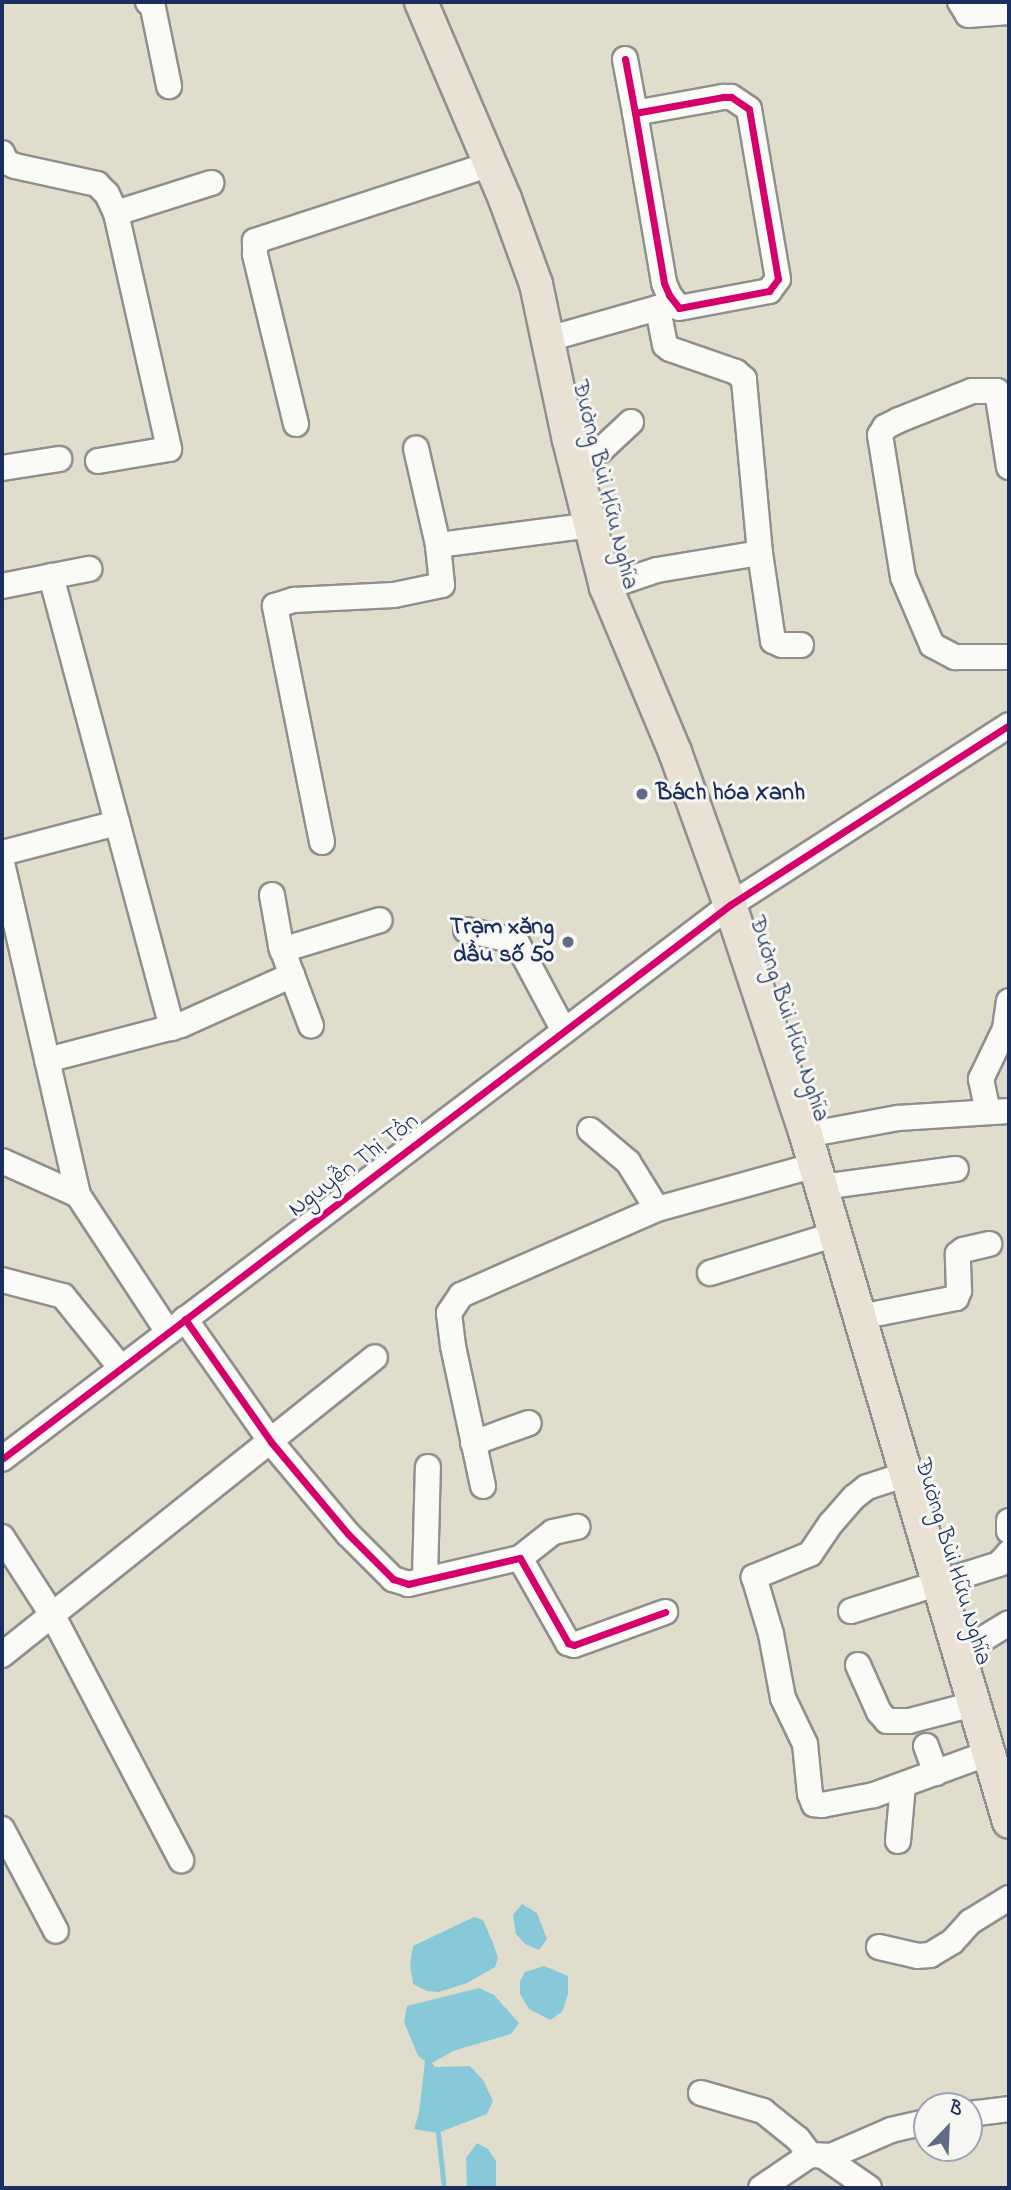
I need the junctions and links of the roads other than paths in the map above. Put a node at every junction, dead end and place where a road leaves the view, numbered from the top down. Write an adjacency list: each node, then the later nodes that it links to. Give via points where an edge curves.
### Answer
1 (148, 2): 6 (street, via 152,3)
2 (421, 2): 9 (main road, Đường Bùi Hữu Nghĩa)
3 (960, 2): 4 (street, via 963,11 975,16)
4 (1009, 12)
5 (625, 59): 7 (street)
6 (169, 86)
7 (635, 113): 12 (street); 12 (street, via 723,97 749,109 778,279 769,291 679,308)
8 (2, 153): 11 (street, via 6,162 15,166 97,184)
9 (490, 164): 13 (main road, Đường Bùi Hữu Nghĩa, via 536,284); 16 (street, via 255,241)
10 (211, 183): 11 (street)
11 (116, 213): 20 (street, via 169,449)
12 (666, 306): 13 (street); 25 (street, via 665,345 744,379)
13 (548, 339): 18 (main road, Đường Bùi Hữu Nghĩa)
14 (1003, 390): 21 (street); 31 (street, via 972,391 892,423 880,435 903,577 932,645 955,657)
15 (631, 422): 18 (street, via 601,450)
16 (296, 424)
17 (416, 447): 24 (street)
18 (573, 457): 23 (main road, Đường Bùi Hữu Nghĩa)
19 (59, 459): 22 (street)
20 (98, 461)
21 (1009, 467)
22 (2, 468)
23 (591, 525): 24 (street); 29 (main road, Đường Bùi Hữu Nghĩa)
24 (438, 545): 34 (street, via 442,585 394,596 295,600 275,606)
25 (760, 553): 29 (street, via 657,570); 30 (street, via 773,640)
26 (89, 569): 27 (street)
27 (51, 576): 28 (street); 33 (street)
28 (2, 586)
29 (606, 587): 38 (main road, Đường Bùi Hữu Nghĩa, via 675,752)
30 (801, 645)
31 (1009, 657)
32 (1009, 725): 38 (street, Nguyễn Thị Tồn)
33 (117, 822): 35 (street); 45 (street)
34 (322, 842)
35 (2, 853)
36 (2, 863): 47 (street)
37 (272, 895): 41 (street)
38 (730, 905): 46 (street, Nguyễn Thị Tồn); 50 (main road, Đường Bùi Hữu Nghĩa)
39 (380, 920): 41 (street)
40 (466, 930): 46 (street, via 516,941)
41 (282, 950): 42 (street)
42 (292, 975): 44 (street); 45 (street)
43 (1009, 1001): 48 (street, via 1005,1029 981,1079)
44 (311, 1026)
45 (172, 1028): 47 (street)
46 (564, 1031): 61 (street, Nguyễn Thị Tồn)
47 (47, 1060): 54 (street)
48 (998, 1112): 50 (street, via 898,1118)
49 (590, 1130): 55 (street, via 628,1163)
50 (806, 1135): 53 (main road, Đường Bùi Hữu Nghĩa)
51 (2, 1161): 54 (street)
52 (956, 1168): 53 (street)
53 (819, 1176): 55 (street); 56 (main road, Đường Bùi Hữu Nghĩa)
54 (78, 1195): 61 (street)
55 (657, 1209): 66 (street, via 461,1296 449,1312)
56 (836, 1234): 58 (street); 60 (main road, Đường Bùi Hữu Nghĩa)
57 (989, 1244): 60 (street, via 958,1254 960,1291 956,1298)
58 (710, 1273)
59 (2, 1280): 63 (street, via 64,1296)
60 (860, 1317): 69 (main road, Đường Bùi Hữu Nghĩa)
61 (177, 1325): 63 (street, Nguyễn Thị Tồn); 65 (street)
62 (375, 1357): 65 (street)
63 (121, 1368): 67 (street, Nguyễn Thị Tồn)
64 (529, 1423): 66 (street)
65 (271, 1442): 77 (street, via 348,1534 393,1578 408,1584); 81 (street)
66 (473, 1443): 70 (street)
67 (2, 1459)
68 (428, 1467): 77 (street)
69 (904, 1475): 78 (main road, Đường Bùi Hữu Nghĩa); 90 (street, via 859,1492 810,1554 758,1573 753,1581 771,1634 783,1698 805,1744 814,1804)
70 (482, 1486)
71 (1009, 1521): 73 (street)
72 (577, 1527): 76 (street, via 553,1532)
73 (1009, 1531)
74 (2, 1537): 81 (street)
75 (1009, 1553): 78 (street, via 999,1564)
76 (520, 1558): 77 (street); 80 (street, via 571,1644)
77 (425, 1578)
78 (940, 1584): 79 (street); 83 (main road, Đường Bùi Hữu Nghĩa)
79 (851, 1611)
80 (665, 1612)
81 (53, 1616): 84 (street); 95 (street)
82 (1009, 1623): 83 (street)
83 (960, 1653): 86 (main road, Đường Bùi Hữu Nghĩa)
84 (2, 1654)
85 (858, 1665): 86 (street, via 887,1721 909,1721)
86 (974, 1704): 88 (main road, Đường Bùi Hữu Nghĩa)
87 (926, 1745): 89 (street)
88 (989, 1753): 89 (street); 91 (main road, Đường Bùi Hữu Nghĩa)
89 (936, 1773): 90 (street)
90 (904, 1785): 94 (street)
91 (1004, 1787): 92 (main road, Đường Bùi Hữu Nghĩa)
92 (1009, 1822)
93 (2, 1829): 97 (street)
94 (898, 1841)
95 (181, 1860)
96 (1009, 1898): 98 (street, via 930,1955)
97 (56, 1931)
98 (879, 1947)
99 (701, 2093): 103 (street, via 762,2111)
100 (1009, 2109): 101 (street)
101 (983, 2112)
102 (913, 2125): 103 (street, via 831,2156)
103 (816, 2156): 104 (street); 105 (street)
104 (761, 2188)
105 (869, 2188)

